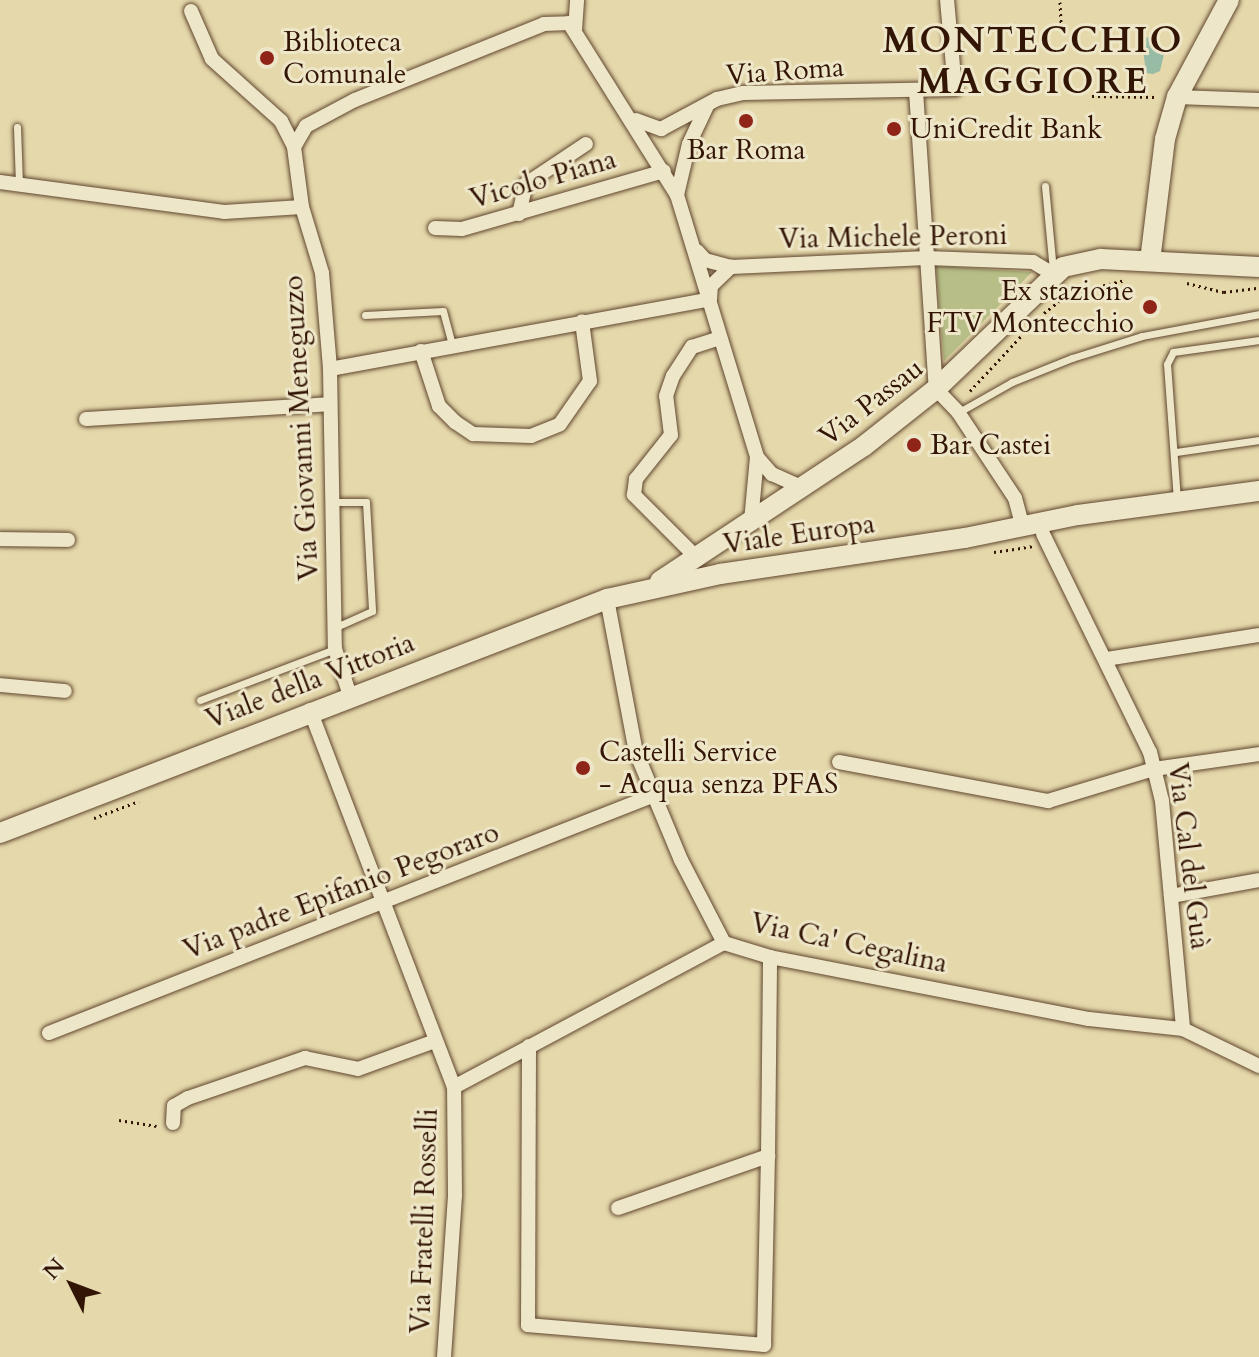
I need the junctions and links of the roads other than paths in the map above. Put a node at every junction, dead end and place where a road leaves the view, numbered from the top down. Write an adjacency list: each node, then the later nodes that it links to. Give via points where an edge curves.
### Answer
1 (577, 0): 5 (street)
2 (947, 0): 6 (street, Via Roma, via 955,89)
3 (1229, 0): 7 (main road)
4 (191, 11): 13 (street, via 212,59 281,121)
5 (575, 30): 10 (street); 13 (street, via 557,20 504,38 329,112 299,132)
6 (916, 91): 9 (street, Via Roma, via 743,93); 23 (street)
7 (1177, 97): 8 (street); 24 (main road, via 1165,139)
8 (1259, 100)
9 (707, 106): 10 (street, Via Roma, via 661,129 649,129); 18 (street, Via Roma, via 689,144)
10 (630, 114): 14 (street)
11 (17, 127): 16 (lane)
12 (586, 144): 20 (street, via 526,184)
13 (294, 147): 19 (street, Via Giovanni Meneguzzo)
14 (664, 171): 18 (street); 20 (street, Vicolo Piana)
15 (0, 182): 16 (street)
16 (19, 186): 19 (street, via 224,212)
17 (1045, 186): 27 (lane)
18 (677, 195): 22 (street)
19 (302, 207): 36 (street, Via Giovanni Meneguzzo, via 322,273)
20 (519, 214): 21 (street, Vicolo Piana, via 462,229)
21 (435, 228)
22 (696, 250): 25 (street, Via Michele Peroni, via 705,260); 28 (street)
23 (927, 258): 25 (street, Via Michele Peroni); 27 (street, Via Michele Peroni, via 1033,262); 37 (street)
24 (1150, 261): 26 (main road, Via Passau); 27 (main road, Via Passau, via 1101,259)
25 (731, 267): 28 (street, via 711,286)
26 (1259, 267)
27 (1053, 274): 37 (main road, Via Passau)
28 (710, 299): 31 (street); 32 (street)
29 (1259, 314): 39 (lane, via 1142,336 1072,358)
30 (365, 315): 34 (lane, via 443,311)
31 (582, 322): 34 (street); 35 (street, via 590,381 560,424 531,436 473,434 455,422 439,406)
32 (720, 338): 43 (street); 55 (street, via 692,347 673,376 666,396 671,435 636,479 634,495)
33 (1259, 340): 42 (lane, via 1173,352 1167,364)
34 (452, 344): 35 (street)
35 (421, 351): 36 (street)
36 (330, 369): 38 (street, Via Giovanni Meneguzzo)
37 (936, 389): 39 (street); 44 (main road, Via Passau)
38 (330, 404): 40 (street); 46 (street, Via Giovanni Meneguzzo)
39 (958, 412): 50 (street, via 1015,498)
40 (86, 419)
41 (1259, 440): 42 (lane)
42 (1176, 452): 47 (lane)
43 (757, 457): 44 (street, via 772,474); 49 (street)
44 (804, 488): 49 (main road, Via Passau)
45 (1259, 491): 47 (main road, Viale Europa)
46 (333, 502): 58 (street, Via Giovanni Meneguzzo); 58 (lane, via 366,502 372,611)
47 (1178, 504): 48 (main road, Viale Europa)
48 (1123, 512): 50 (main road, Viale Europa); 51 (main road, Viale Europa)
49 (751, 522): 55 (main road, Via Passau)
50 (1022, 524): 52 (main road, Viale Europa)
51 (1043, 534): 52 (main road, Viale Europa); 61 (street, Via Cal del Guà)
52 (965, 538): 56 (main road, Viale Europa, via 720,574)
53 (0, 539): 54 (street)
54 (68, 540)
55 (698, 559): 56 (main road, Via Passau)
56 (643, 591): 57 (main road, Viale della Vittoria)
57 (607, 599): 64 (main road, Viale della Vittoria); 70 (street, Via Ca' Cegalina, via 636,752)
58 (336, 627): 60 (street, Via Giovanni Meneguzzo)
59 (1259, 635): 61 (street)
60 (335, 649): 64 (street, Via Giovanni Meneguzzo); 65 (lane)
61 (1106, 659): 69 (street, Via Cal del Guà)
62 (0, 685): 63 (street)
63 (65, 691)
64 (350, 696): 66 (main road, Viale della Vittoria)
65 (200, 700)
66 (310, 710): 71 (main road, Viale della Vittoria); 74 (street)
67 (1259, 754): 69 (street)
68 (839, 762): 69 (street, via 1048,801)
69 (1154, 769): 73 (street, Via Cal del Guà)
70 (652, 796): 74 (street, Via padre Epifanio Pegoraro); 75 (street, Via Ca' Cegalina)
71 (0, 833)
72 (1259, 880): 73 (street)
73 (1171, 896): 77 (street, Via Cal del Guà)
74 (382, 905): 78 (street, Via padre Epifanio Pegoraro); 79 (street)
75 (724, 943): 76 (street, Via Ca' Cegalina); 80 (street)
76 (770, 957): 77 (street, Via Ca' Cegalina, via 1089,1019); 84 (street)
77 (1183, 1029): 81 (street)
78 (49, 1033)
79 (435, 1041): 82 (street); 83 (street, via 352,1070 305,1058 188,1098 174,1106)
80 (529, 1046): 82 (street); 84 (street, via 528,1325 764,1345)
81 (1259, 1066)
82 (454, 1087): 86 (street, Via Fratelli Rosselli, via 455,1195)
83 (173, 1123)
84 (768, 1156): 85 (street)
85 (618, 1208)
86 (444, 1357)

